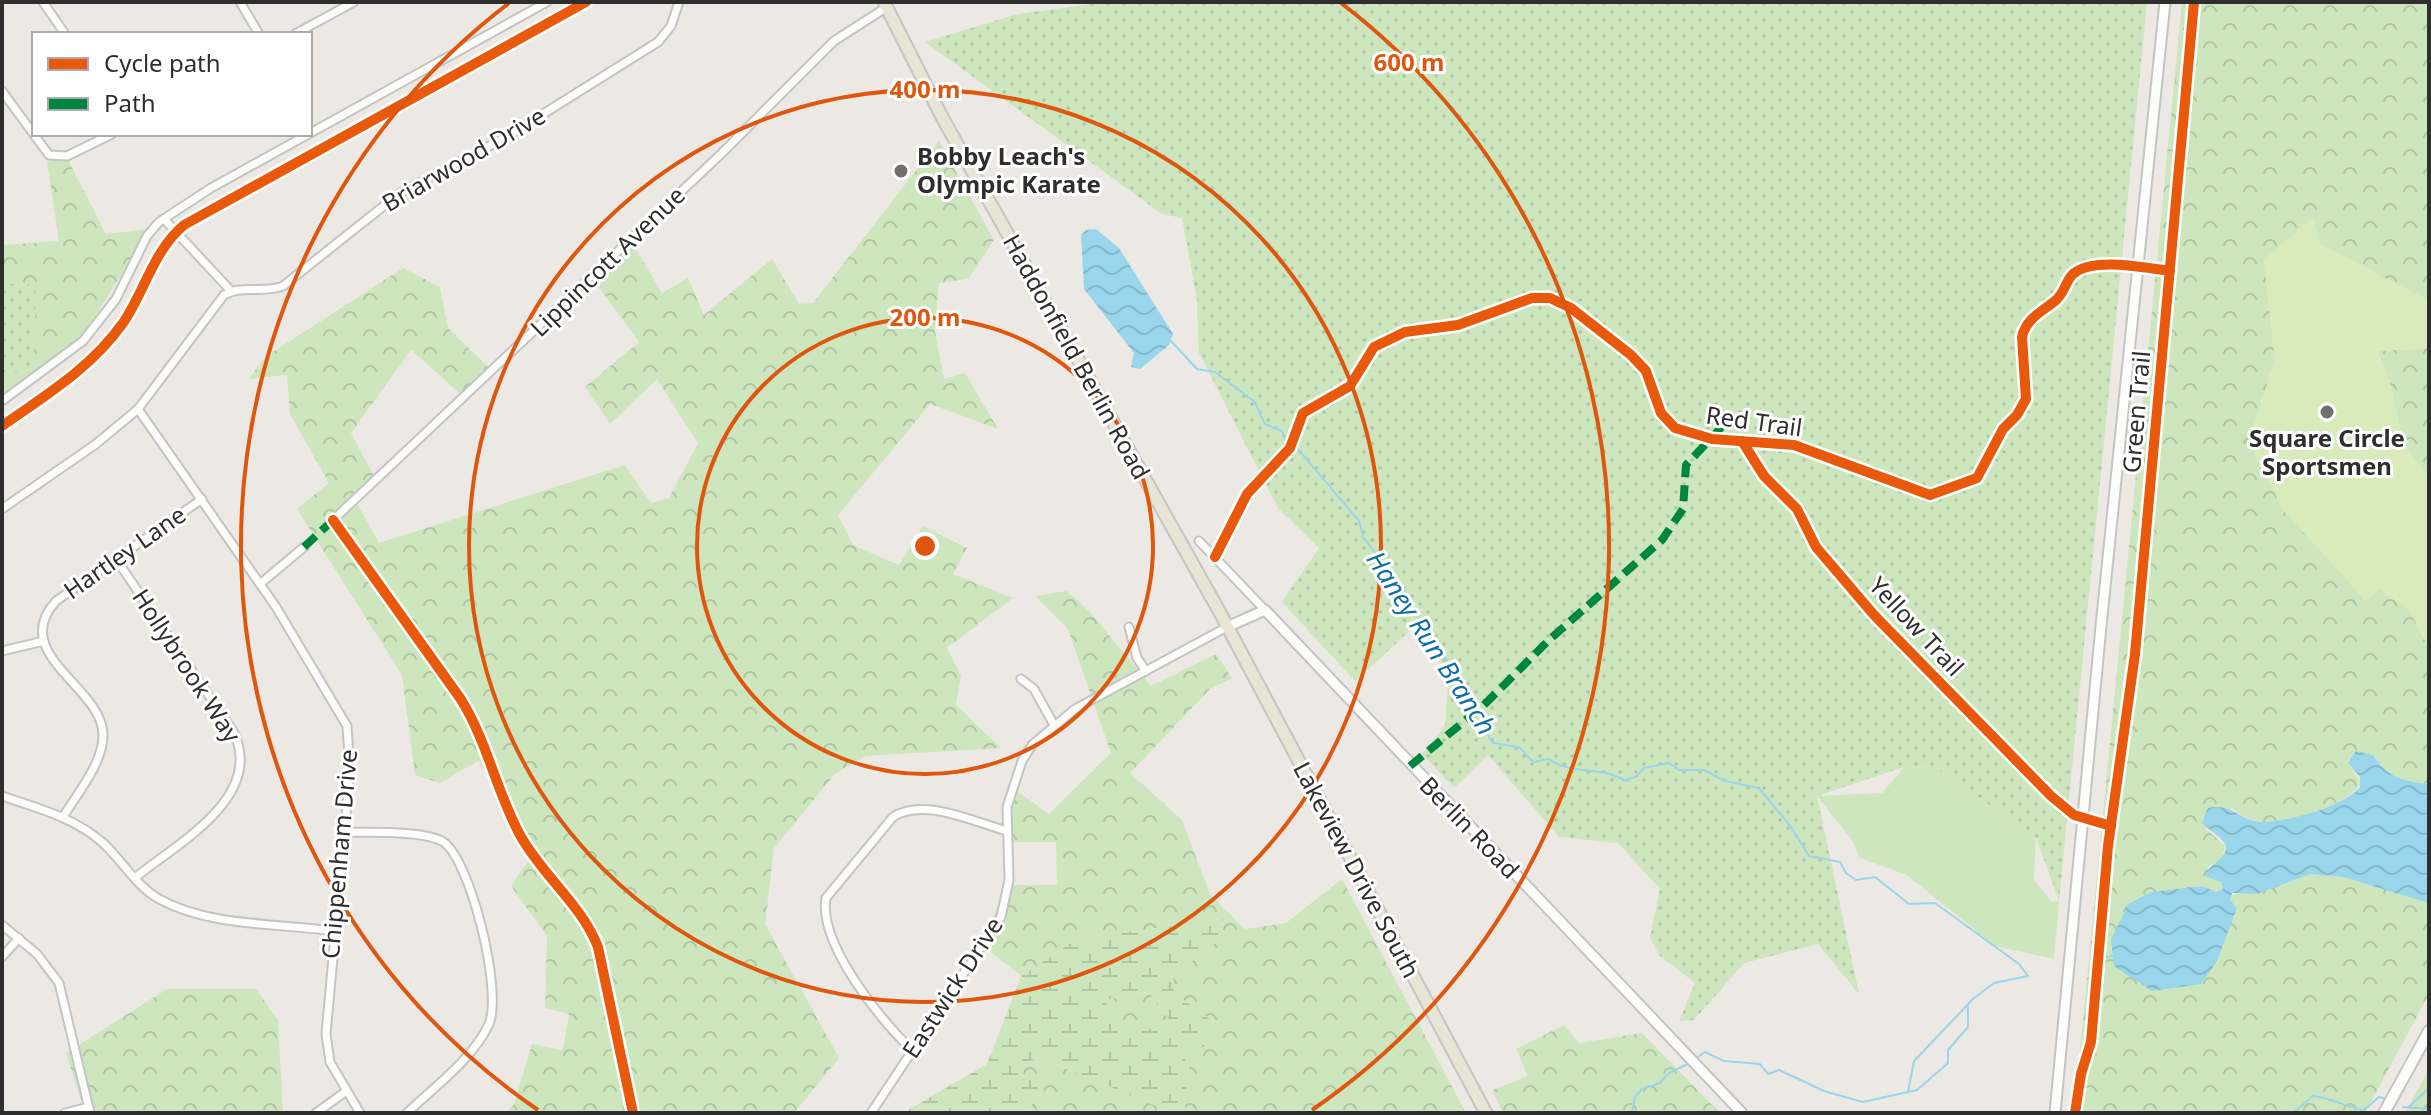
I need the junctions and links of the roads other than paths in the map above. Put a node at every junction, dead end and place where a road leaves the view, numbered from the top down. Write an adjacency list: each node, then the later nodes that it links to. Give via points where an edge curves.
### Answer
1 (43, 2): 9 (street)
2 (240, 2): 10 (street)
3 (354, 2): 11 (street)
4 (547, 2): 13 (street)
5 (586, 2): 19 (street)
6 (679, 2): 22 (street, Briarwood Drive, via 671,26 658,42 508,136 400,193 283,286)
7 (2165, 2): 61 (street)
8 (885, 5): 34 (main road, Haddonfield Berlin Road, via 942,117); 57 (street, Lippincott Avenue, via 834,41 333,520 467,708 521,836 588,921)
9 (64, 32)
10 (258, 32)
11 (299, 32)
12 (2, 91): 14 (street)
13 (312, 132)
14 (32, 136)
15 (32, 136): 16 (street, via 40,148 57,157)
16 (108, 136)
17 (305, 136): 18 (street)
18 (164, 219): 19 (street); 20 (street, via 139,247)
19 (176, 232): 21 (street); 22 (street)
20 (125, 278): 21 (street); 23 (street, via 105,316 83,341)
21 (140, 291): 25 (street, via 123,323 88,365)
22 (231, 291): 24 (street)
23 (2, 401)
24 (138, 409): 26 (street, Chippenham Drive); 27 (street)
25 (2, 426)
26 (202, 499): 30 (street, Hartley Lane); 31 (street, Chippenham Drive)
27 (2, 509)
28 (1199, 541): 32 (street, Berlin Road)
29 (304, 547): 31 (street)
30 (116, 559): 35 (street, Hartley Lane, via 48,610); 44 (street, Hollybrook Way, via 233,731 241,760 238,783 226,801)
31 (260, 584): 43 (street, Chippenham Drive, via 347,726)
32 (1265, 610): 34 (street, Eastwick Drive); 60 (street, Berlin Road)
33 (1129, 627): 37 (street)
34 (1227, 627): 37 (street, Eastwick Drive); 59 (main road, Lakeview Drive South)
35 (44, 641): 36 (street); 41 (street, via 103,726 97,760)
36 (2, 651)
37 (1146, 671): 39 (street, Eastwick Drive)
38 (1021, 679): 39 (street, via 1034,689)
39 (1054, 725): 42 (street, Eastwick Drive, via 1022,761 1007,807)
40 (2, 796): 41 (street)
41 (63, 817): 44 (street, via 104,844)
42 (1007, 831): 50 (street, Eastwick Drive, via 1009,880 1001,917); 50 (street, via 922,809 902,811 826,898 827,924 866,998 883,1024)
43 (345, 832): 46 (street, Chippenham Drive); 56 (street, via 425,836 448,846 490,955 494,1003 488,1027 472,1050)
44 (136, 877): 46 (street, via 157,898 191,912)
45 (2, 925): 47 (street)
46 (334, 931): 51 (street, Chippenham Drive, via 327,1050)
47 (19, 938): 48 (street); 52 (street, via 59,983)
48 (2, 957)
49 (2429, 1031): 62 (main road)
50 (912, 1050): 58 (street, Eastwick Drive)
51 (345, 1092): 54 (street); 55 (street, Chippenham Drive)
52 (90, 1110): 53 (street)
53 (65, 1113)
54 (316, 1113)
55 (360, 1113)
56 (407, 1113)
57 (633, 1113)
58 (871, 1113)
59 (1486, 1113)
60 (1742, 1113)
61 (2055, 1113)
62 (2384, 1113)

